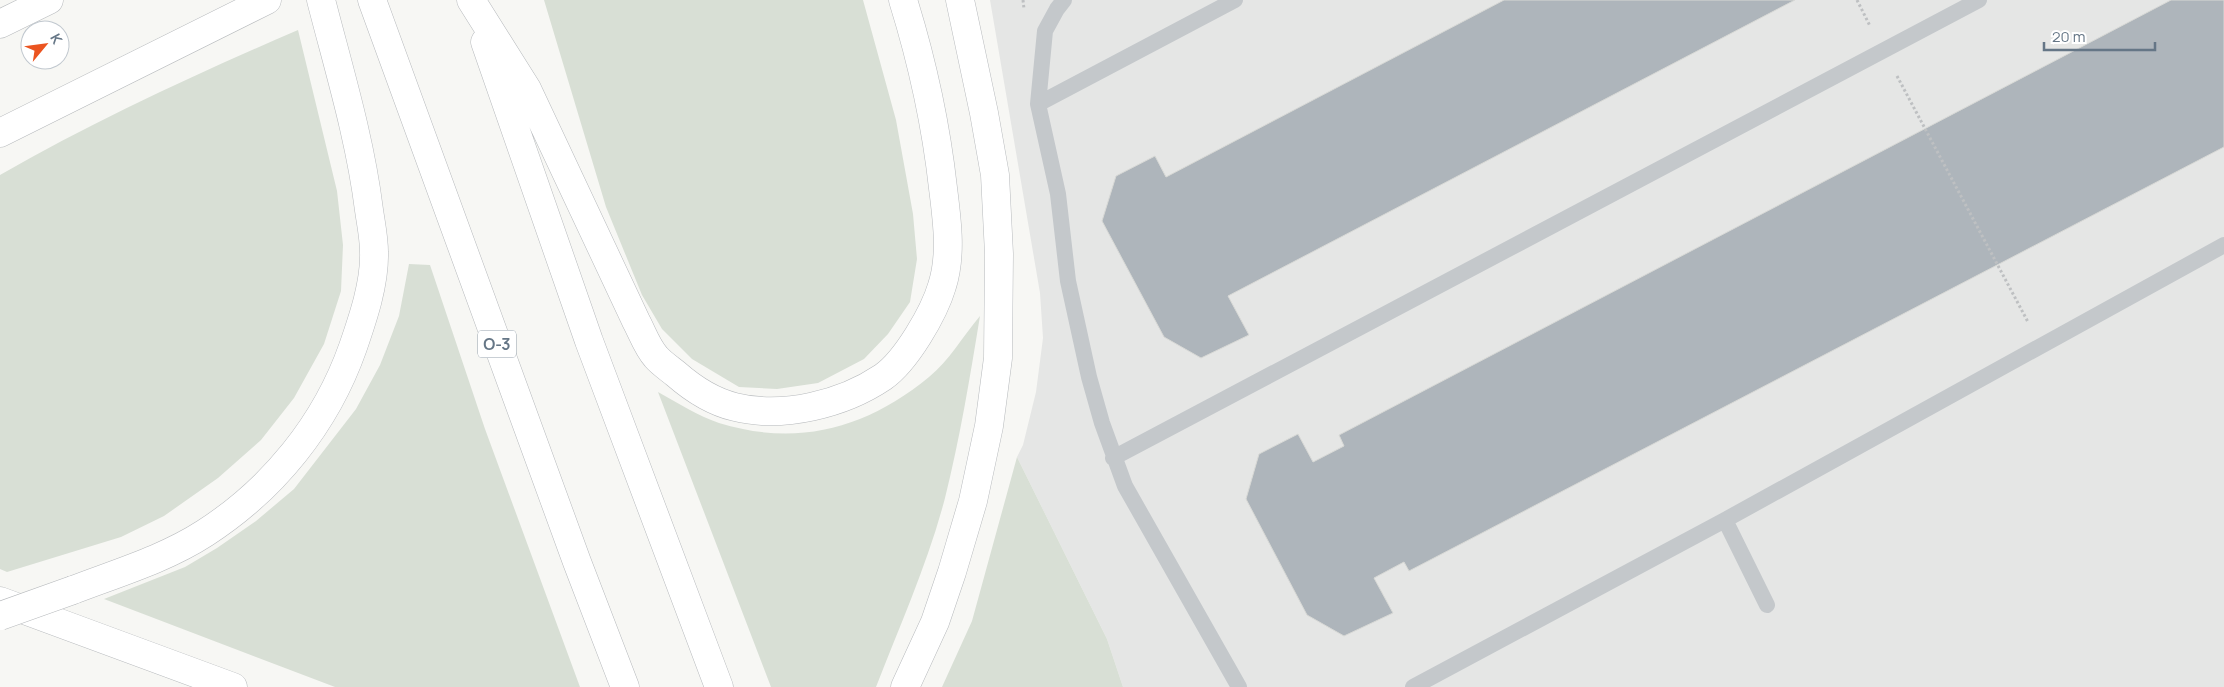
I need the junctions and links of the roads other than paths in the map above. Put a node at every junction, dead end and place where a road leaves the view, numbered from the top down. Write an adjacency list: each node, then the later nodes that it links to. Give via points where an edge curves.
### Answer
1 (49, 0): 11 (highway)
2 (267, 0): 13 (highway)
3 (321, 0): 19 (highway, bridge, via 363,167 374,252 366,308 329,403 293,456 250,500 204,534 154,559)
4 (372, 0): 21 (highway, O-3)
5 (471, 0): 6 (highway, via 527,90 656,357 708,396 735,407 775,411 814,407 853,394 885,376 927,322 942,286 947,254 947,220 939,155 924,79); 22 (highway, via 589,341)
6 (903, 0)
7 (960, 0): 23 (highway, via 995,175 999,254 998,358 989,426 973,501 938,614)
8 (1064, 0): 12 (lane, via 1045,31)
9 (1235, 0): 12 (lane)
10 (1979, 0): 15 (lane)
11 (0, 24)
12 (1038, 104): 15 (lane, via 1058,194 1068,281 1078,332)
13 (0, 133)
14 (2224, 246): 16 (lane)
15 (1113, 458): 24 (lane, via 1125,486)
16 (1725, 520): 18 (lane); 25 (lane)
17 (0, 601): 20 (highway)
18 (1767, 605)
19 (0, 616)
20 (233, 687)
21 (625, 687)
22 (719, 687)
23 (905, 687)
24 (1239, 687)
25 (1413, 687)

